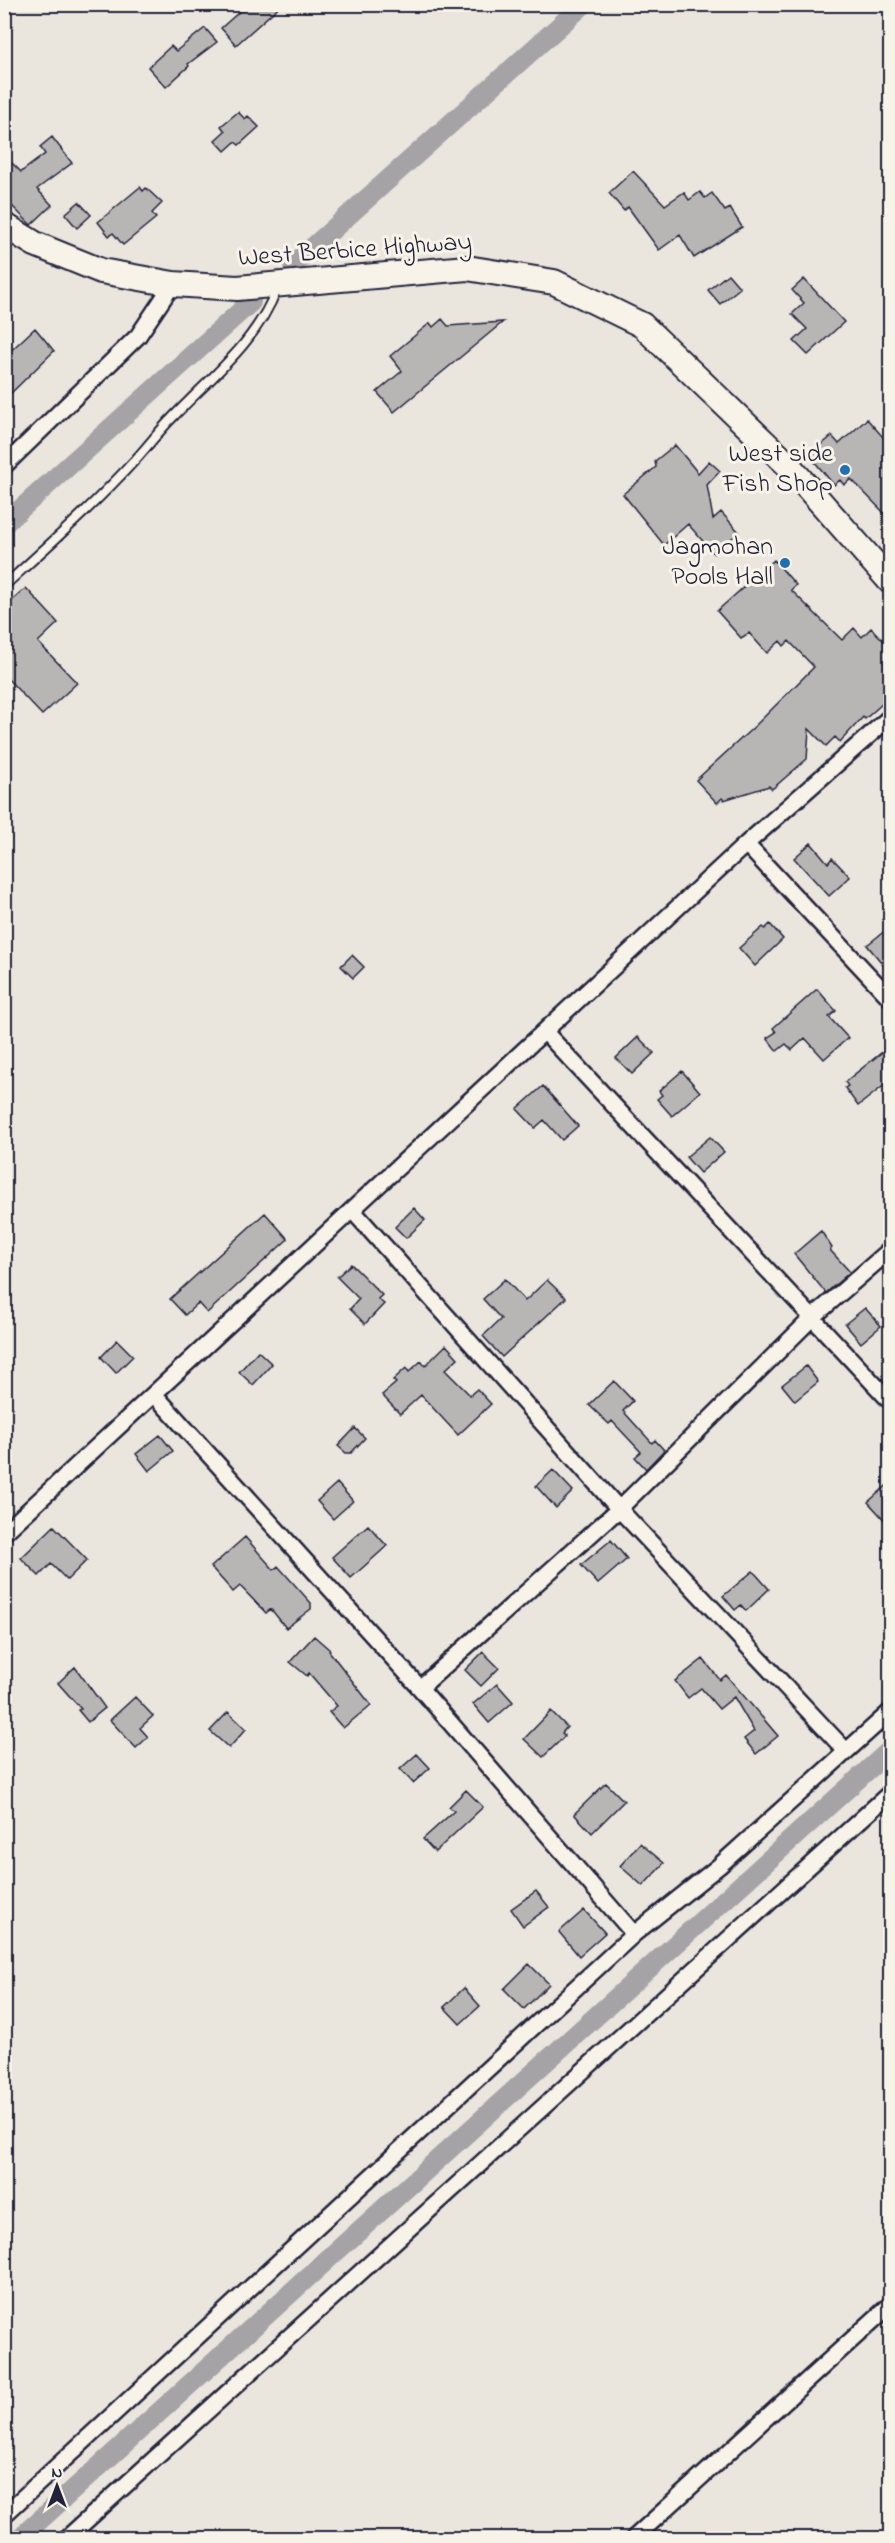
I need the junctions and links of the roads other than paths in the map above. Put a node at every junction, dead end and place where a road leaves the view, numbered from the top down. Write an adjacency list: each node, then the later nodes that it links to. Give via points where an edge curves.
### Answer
1 (4, 225): 2 (main road, West Berbice Highway, via 34,244 101,271)
2 (173, 284): 3 (main road, West Berbice Highway, via 237,288); 4 (street, via 138,336)
3 (278, 284): 5 (main road, West Berbice Highway, via 467,268 554,282 642,324 788,464); 6 (lane, via 266,313 241,347 96,501)
4 (4, 466)
5 (891, 581)
6 (4, 586)
7 (891, 717): 8 (street)
8 (746, 844): 9 (street); 10 (street)
9 (891, 998)
10 (545, 1032): 11 (street); 13 (street)
11 (352, 1211): 14 (street); 16 (street)
12 (891, 1250): 13 (street)
13 (813, 1317): 15 (street); 16 (street)
14 (154, 1394): 17 (street); 18 (street)
15 (891, 1401)
16 (619, 1509): 18 (street); 20 (street)
17 (4, 1533)
18 (420, 1688): 22 (street)
19 (891, 1712): 20 (street)
20 (846, 1751): 22 (street, via 719,1866)
21 (891, 1792): 25 (street)
22 (634, 1934): 24 (street)
23 (891, 2305): 26 (street)
24 (4, 2515)
25 (67, 2538)
26 (634, 2538)

